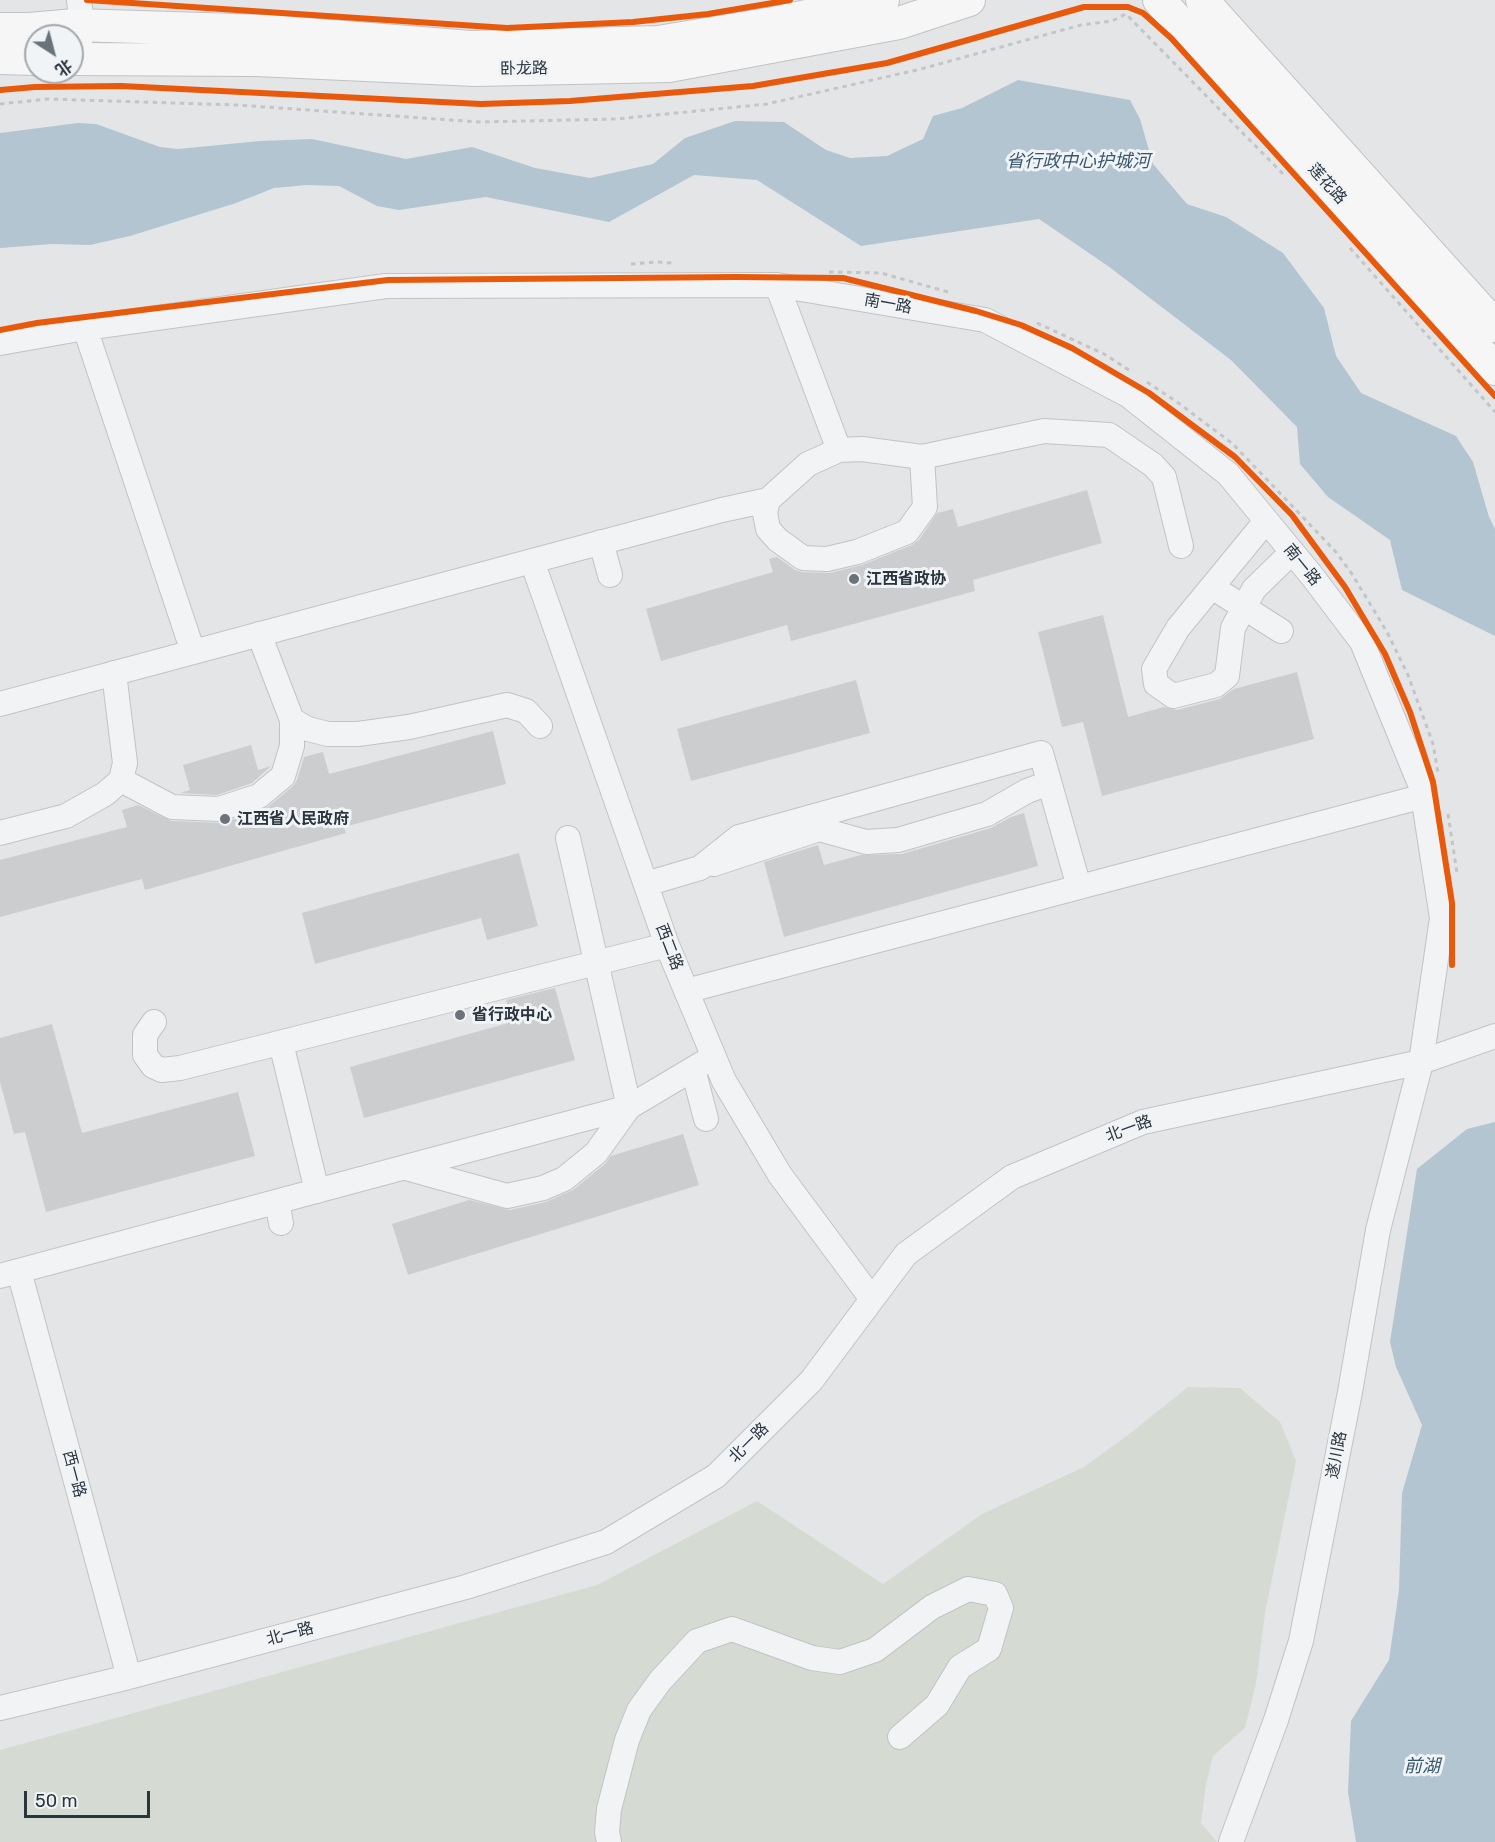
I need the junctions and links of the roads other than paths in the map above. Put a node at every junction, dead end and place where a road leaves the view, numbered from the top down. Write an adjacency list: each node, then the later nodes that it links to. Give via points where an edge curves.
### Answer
1 (883, 0): 5 (main road, 卧龙路, via 647,43 471,47)
2 (969, 0): 9 (main road, 卧龙路, via 899,23 669,66 475,70 256,60)
3 (1160, 0): 14 (main road, 莲花路)
4 (1202, 0): 11 (main road, 莲花路)
5 (81, 13): 6 (main road, 卧龙路, via 29,29)
6 (0, 29)
7 (0, 58): 8 (main road)
8 (24, 59)
9 (84, 59)
10 (777, 285): 12 (street, 南一路, via 386,286); 15 (street); 18 (street, 南一路, via 985,320 1128,395 1228,474)
11 (1495, 326)
12 (85, 328): 13 (street, 南一路); 28 (street)
13 (0, 343)
14 (1495, 369)
15 (839, 450): 16 (street); 17 (street, via 808,464)
16 (922, 457): 17 (street, via 925,507 907,532 857,552 827,559 803,558 768,529); 20 (street, via 1044,431 1109,435 1164,477)
17 (768, 500): 19 (street)
18 (1266, 521): 21 (street, 南一路); 24 (street)
19 (601, 542): 22 (street); 23 (street)
20 (1181, 546)
21 (1292, 552): 25 (street, via 1254,589); 35 (street, 南一路, via 1362,642)
22 (532, 561): 27 (street); 39 (street, 西二路)
23 (610, 575)
24 (1212, 587): 25 (street); 25 (street, via 1178,628 1154,669 1156,684 1173,696 1216,685 1227,676 1233,628)
25 (1244, 608): 26 (street)
26 (1281, 631)
27 (259, 634): 28 (street); 31 (street)
28 (193, 652): 29 (street)
29 (114, 673): 30 (street); 33 (street, via 124,764)
30 (0, 704)
31 (292, 720): 32 (street, via 328,734 358,734 410,727 507,705 526,711); 33 (street, via 292,746 283,776 259,796 219,809 172,807)
32 (540, 726)
33 (121, 780): 36 (street, via 66,816)
34 (1049, 783): 38 (street, via 987,814 898,840 866,842 819,829); 38 (street, via 1041,753 739,837); 40 (street)
35 (1434, 800): 40 (street); 47 (street, 南一路, via 1442,918)
36 (0, 833)
37 (568, 838): 42 (street)
38 (700, 868): 39 (street)
39 (646, 884): 41 (street, 西二路)
40 (1079, 887): 43 (street)
41 (667, 945): 42 (street); 43 (street, 西二路)
42 (596, 963): 46 (street); 49 (street)
43 (686, 991): 48 (street, 西二路)
44 (154, 1022): 46 (street, via 145,1035 145,1055 162,1070)
45 (1495, 1036): 47 (street, 北一路)
46 (281, 1043): 52 (street)
47 (1421, 1062): 54 (street, 北一路, via 1143,1122 1012,1177 906,1254); 59 (street, 遂川路, via 1378,1230 1301,1641)
48 (703, 1063): 49 (street); 50 (street); 54 (street, 西二路, via 724,1081 780,1175)
49 (629, 1107): 51 (street); 51 (street, via 596,1153 564,1179 543,1188 507,1196)
50 (706, 1119)
51 (406, 1168): 52 (street)
52 (316, 1191): 53 (street, via 279,1213)
53 (9, 1273): 55 (street, 西一路)
54 (872, 1299): 55 (street, 北一路, via 811,1381 716,1476 606,1542 466,1587)
55 (129, 1677): 56 (street, 北一路)
56 (0, 1708)
57 (900, 1737): 58 (street, via 937,1705 960,1667 989,1649 1001,1608 995,1594 968,1588 932,1607 875,1650 840,1662 812,1658 732,1629 696,1641 639,1710 609,1809)
58 (609, 1842)
59 (1231, 1842)

